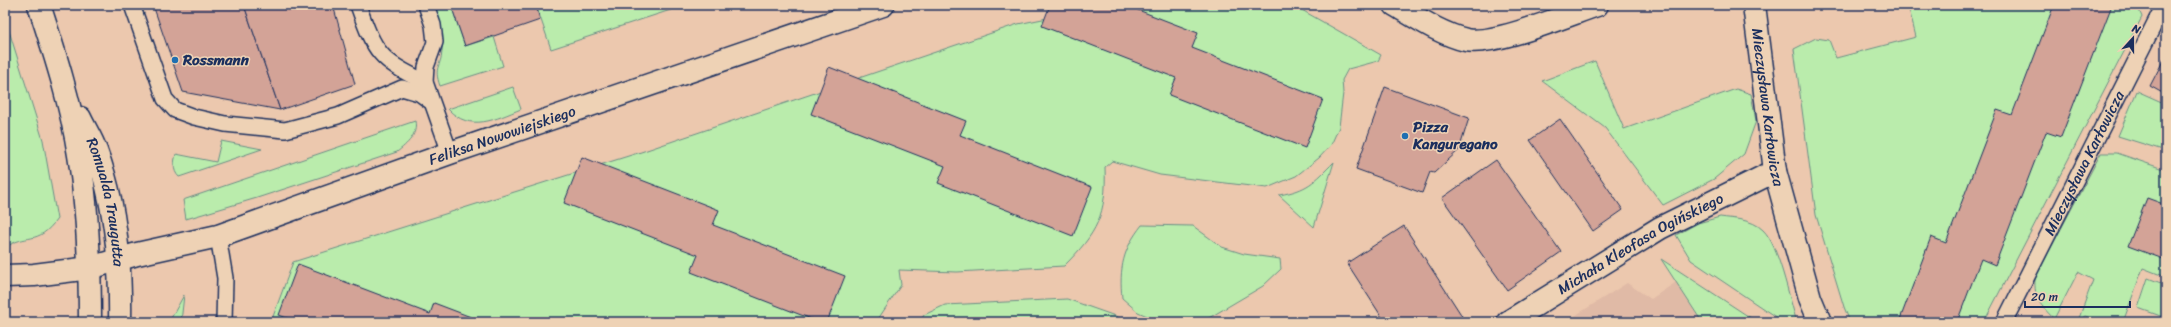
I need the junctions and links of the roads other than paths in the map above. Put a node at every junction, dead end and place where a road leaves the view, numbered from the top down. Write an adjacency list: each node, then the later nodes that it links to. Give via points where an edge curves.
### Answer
1 (39, 5): 11 (street, Romualda Traugutta)
2 (132, 5): 12 (lane, via 165,99 175,110 194,117 225,124 284,130 338,116 402,88 419,93)
3 (358, 5): 10 (lane, via 376,50 394,67)
4 (426, 5): 10 (lane, via 433,25 435,42 426,67)
5 (883, 5): 13 (street, Feliksa Nowowiejskiego)
6 (1395, 5): 7 (street, via 1447,33 1467,40 1493,40)
7 (1597, 5)
8 (1754, 5): 14 (street, Mieczysława Karłowicza)
9 (2164, 5): 24 (lane, Mieczysława Karłowicza)
10 (425, 82): 12 (lane)
11 (66, 90): 16 (street, Romualda Traugutta, via 96,150 111,208); 17 (street, Romualda Traugutta, via 80,155)
12 (430, 101): 13 (lane)
13 (450, 153): 15 (street, Feliksa Nowowiejskiego)
14 (1775, 171): 22 (street, Michała Kleofasa Ogińskiego, via 1660,228); 23 (street, Mieczysława Karłowicza, via 1810,298)
15 (218, 236): 16 (street, Feliksa Nowowiejskiego); 21 (lane, via 225,278)
16 (118, 259): 17 (street, Feliksa Nowowiejskiego); 20 (street, Romualda Traugutta)
17 (90, 268): 18 (street, Feliksa Nowowiejskiego); 19 (street, Romualda Traugutta)
18 (5, 276)
19 (90, 322)
20 (120, 322)
21 (224, 322)
22 (1508, 322)
23 (1820, 322)
24 (2004, 322)

